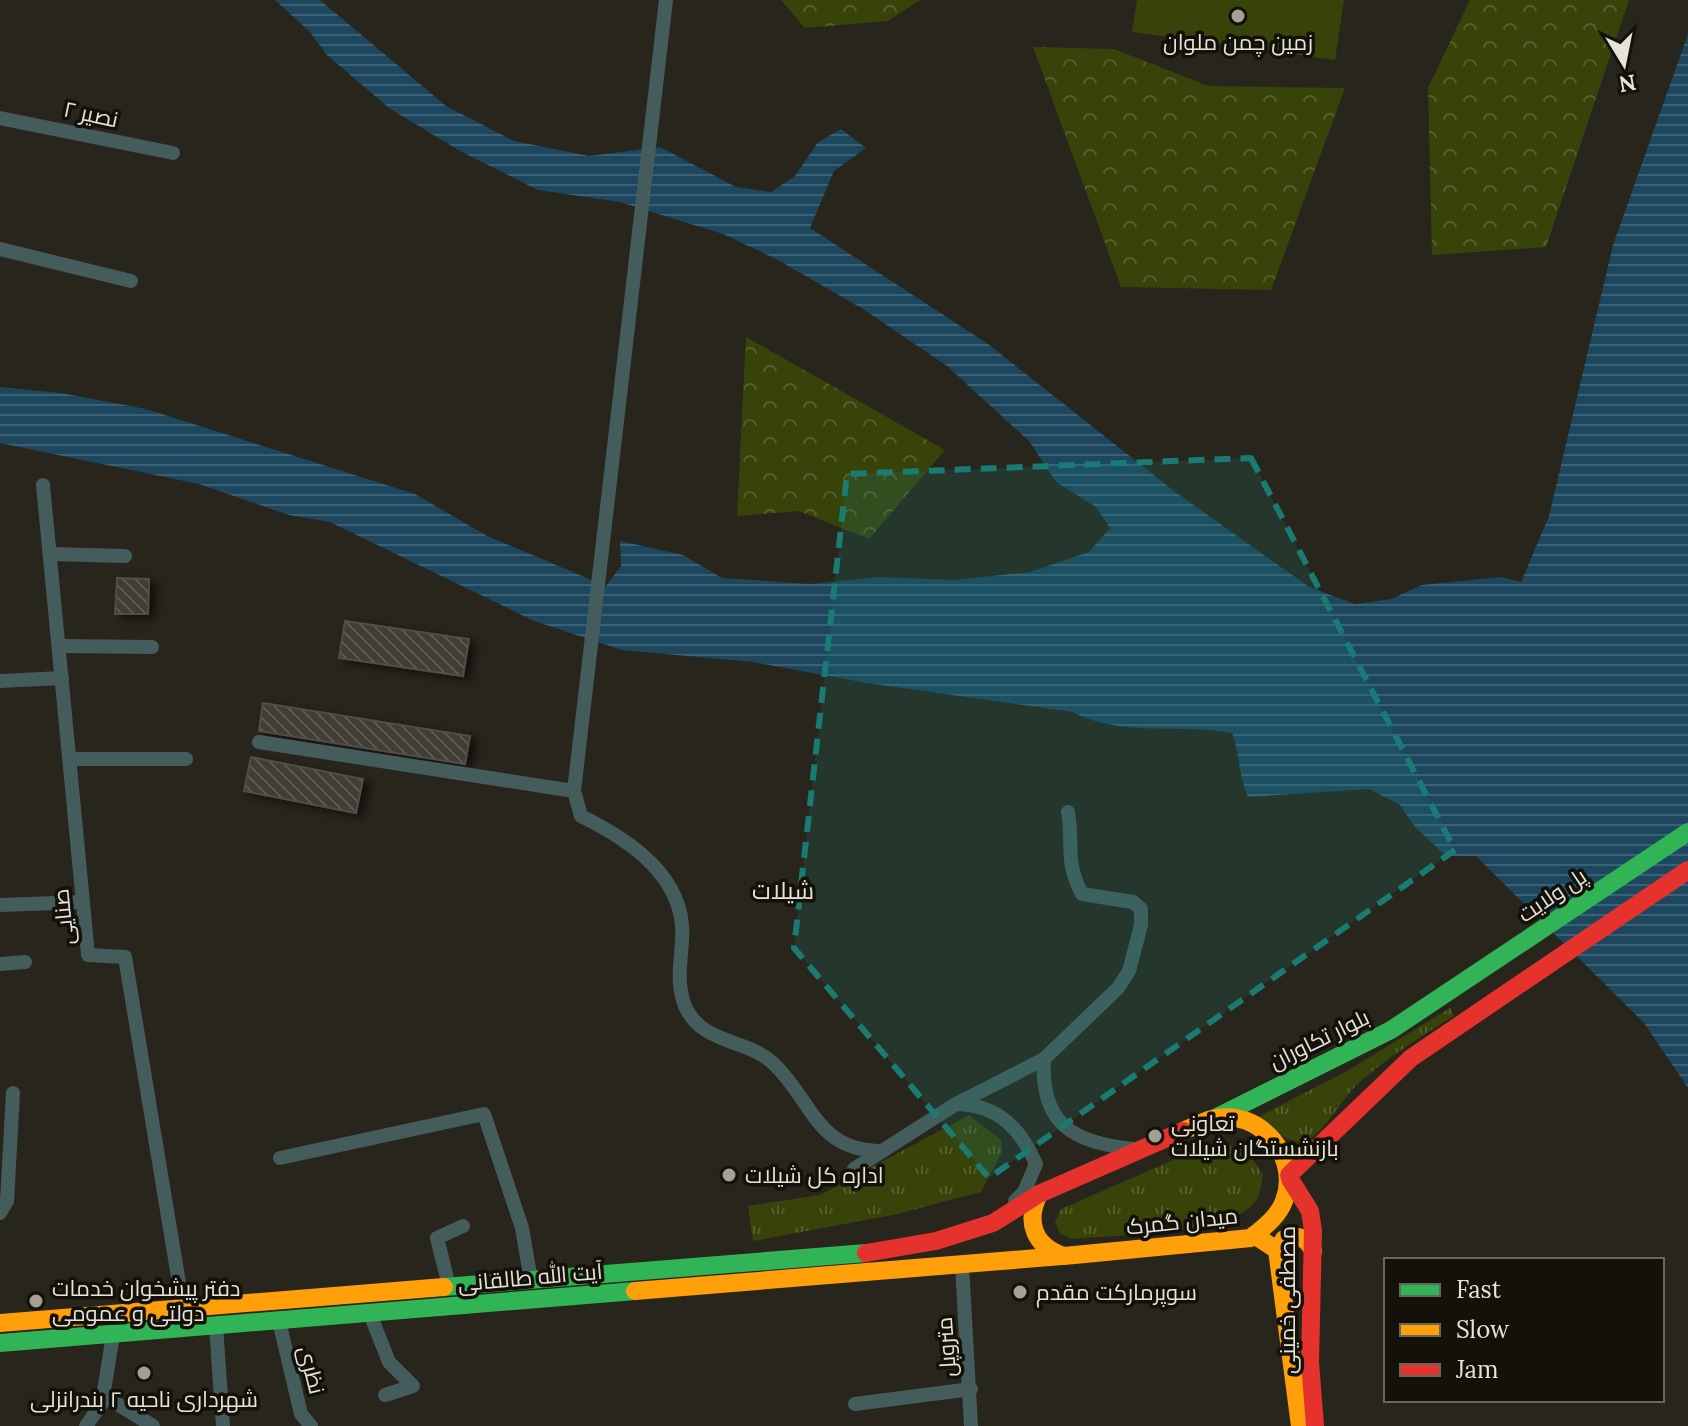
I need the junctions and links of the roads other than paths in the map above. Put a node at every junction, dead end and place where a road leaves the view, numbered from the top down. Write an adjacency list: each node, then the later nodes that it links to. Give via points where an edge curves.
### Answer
1 (666, 0): 16 (street)
2 (0, 118): 3 (street, نصیر ۲)
3 (173, 153)
4 (0, 249): 5 (street)
5 (131, 281)
6 (43, 485): 7 (street, صنایی)
7 (50, 554): 8 (street); 9 (street, صنایی)
8 (125, 556)
9 (59, 646): 10 (street); 11 (street, صنایی)
10 (152, 647)
11 (62, 678): 12 (street); 14 (street, صنایی)
12 (0, 681)
13 (259, 742): 16 (street)
14 (70, 759): 15 (street); 20 (street, صنایی)
15 (186, 759)
16 (574, 791): 30 (street, via 581,816 642,851 678,903 678,975 696,1025 774,1064 837,1142 856,1151)
17 (1068, 812): 25 (street, via 1068,856 1082,894 1133,902 1141,909 1141,925 1129,971 1118,988)
18 (1688, 832): 24 (main road, پل ولایت)
19 (1688, 870): 33 (main road, via 1411,1058)
20 (83, 902): 21 (street); 45 (street, صنایی, via 88,955 125,957)
21 (0, 905)
22 (25, 962): 23 (street)
23 (0, 964)
24 (1443, 998): 28 (main road, بلوار تکاوران, via 1391,1030)
25 (1044, 1059): 27 (street); 29 (street, via 1045,1097 1064,1127 1084,1139)
26 (13, 1093): 35 (street, via 7,1201)
27 (956, 1104): 30 (street); 38 (street, via 1003,1115 1036,1164)
28 (1214, 1118): 29 (main road); 33 (main road, via 1244,1120 1271,1135)
29 (1142, 1150): 34 (main road)
30 (881, 1151): 32 (street)
31 (280, 1158): 43 (street, via 484,1114 522,1228)
32 (854, 1169)
33 (1290, 1177): 37 (main road, میدان گمرک, via 1275,1220); 40 (main road, مصطفی خمینی, via 1310,1211)
34 (1039, 1194): 38 (main road, آیت الله طالقانی); 41 (main road, via 1030,1219 1035,1236 1047,1250)
35 (0, 1213)
36 (463, 1226): 44 (street, via 437,1238)
37 (1254, 1235): 39 (main road, مصطفی خمینی); 41 (main road, میدان گمرک, via 1236,1242)
38 (1003, 1240): 41 (main road, آیت الله طالقانی); 42 (main road, آیت الله طالقانی); 43 (main road, آیت الله طالقانی, via 966,1233 861,1254)
39 (1277, 1250): 40 (main road, via 1284,1239 1296,1236 1307,1240); 62 (main road, مصطفی خمینی)
40 (1313, 1251): 63 (main road, مصطفی خمینی, via 1310,1362)
41 (1064, 1256)
42 (962, 1265): 46 (main road, آیت الله طالقانی); 53 (street, متروپل)
43 (531, 1280): 44 (main road, آیت الله طالقانی)
44 (449, 1286): 45 (main road, آیت الله طالقانی)
45 (183, 1307): 48 (main road, آیت الله طالقانی); 50 (main road)
46 (370, 1314): 47 (main road, آیت الله طالقانی); 55 (street, via 389,1362 413,1386)
47 (279, 1321): 49 (main road, آیت الله طالقانی); 60 (street, نظری, via 301,1414)
48 (0, 1323)
49 (216, 1326): 50 (main road, آیت الله طالقانی); 59 (street)
50 (185, 1329): 51 (main road, آیت الله طالقانی)
51 (113, 1335): 52 (main road, آیت الله طالقانی); 54 (street)
52 (0, 1343)
53 (971, 1389): 56 (street); 61 (street, متروپل)
54 (103, 1395): 57 (street); 58 (street)
55 (385, 1395)
56 (855, 1404)
57 (86, 1426)
58 (153, 1426)
59 (223, 1426)
60 (311, 1426)
61 (971, 1426)
62 (1300, 1426)
63 (1315, 1426)

